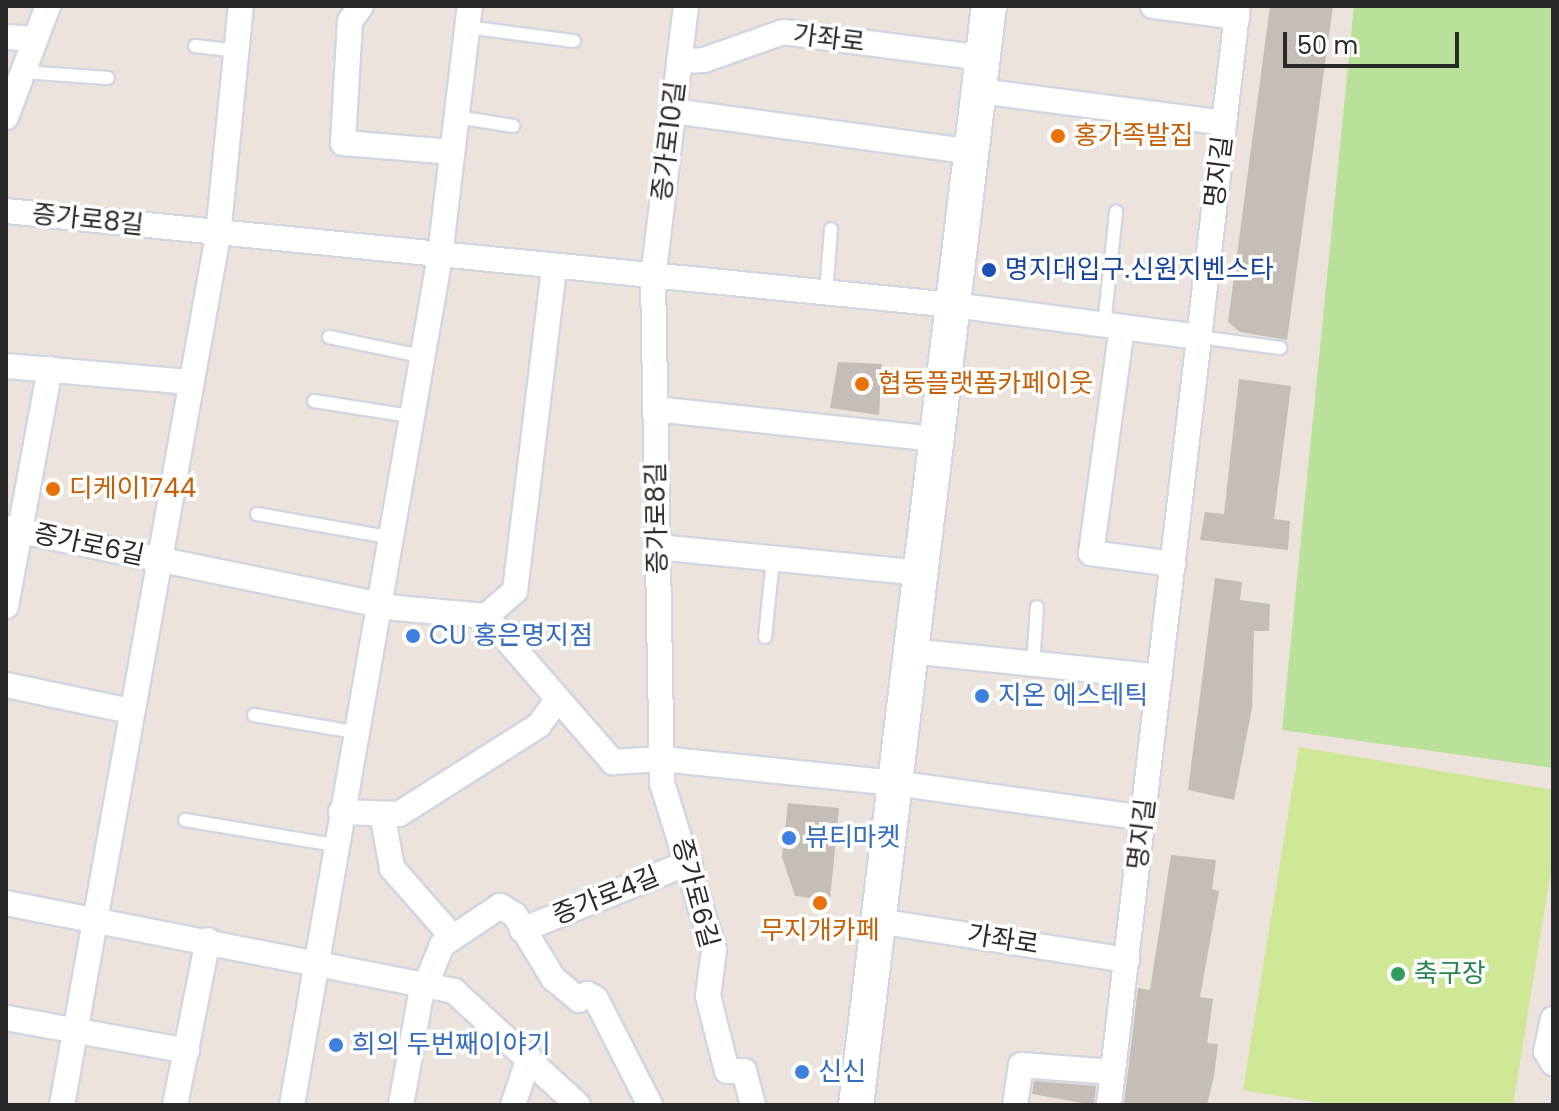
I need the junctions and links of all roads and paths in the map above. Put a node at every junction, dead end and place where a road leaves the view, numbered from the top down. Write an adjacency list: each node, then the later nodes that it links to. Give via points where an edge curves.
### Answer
1 (48, 6): 10 (street)
2 (241, 6): 13 (street)
3 (361, 6): 23 (street, via 350,21 343,143)
4 (686, 6): 14 (street, 증가로10길)
5 (989, 6): 16 (main road)
6 (1153, 6): 7 (street)
7 (1237, 11): 21 (street, 명지길)
8 (468, 17): 11 (lane); 20 (street)
9 (6, 37): 10 (street)
10 (35, 39): 15 (street)
11 (574, 41)
12 (195, 46): 13 (lane)
13 (239, 51): 28 (street)
14 (679, 61): 16 (street, 가좌로, via 704,60 783,32); 18 (street, 증가로10길)
15 (23, 72): 17 (lane); 19 (street)
16 (981, 74): 21 (street, 가좌로); 24 (main road)
17 (108, 78)
18 (673, 111): 24 (street); 31 (street, 증가로10길)
19 (6, 117)
20 (457, 117): 22 (lane); 23 (street)
21 (1224, 123): 36 (street, 명지길)
22 (513, 126)
23 (452, 152): 29 (street)
24 (971, 152): 33 (main road)
25 (6, 211): 28 (street, 증가로8길)
26 (1116, 212): 34 (lane)
27 (831, 229): 32 (lane)
28 (218, 235): 29 (street, 증가로8길); 41 (street)
29 (440, 256): 30 (street, 증가로8길); 38 (street)
30 (554, 267): 31 (street, 증가로8길); 57 (street, via 515,591)
31 (653, 277): 32 (street, 증가로8길); 43 (street, 증가로8길)
32 (826, 293): 33 (street, 증가로8길)
33 (953, 305): 34 (street); 45 (main road)
34 (1113, 326): 36 (street); 52 (street, via 1091,553)
35 (329, 337): 38 (lane)
36 (1199, 337): 37 (lane); 52 (street, 명지길)
37 (1280, 348)
38 (421, 356): 44 (street)
39 (6, 366): 40 (street)
40 (50, 369): 41 (street); 47 (street)
41 (190, 382): 50 (street)
42 (314, 401): 44 (lane)
43 (655, 409): 45 (street); 49 (street, 증가로8길)
44 (410, 416): 48 (street)
45 (936, 439): 53 (main road)
46 (257, 514): 48 (lane)
47 (13, 530): 50 (street, 증가로6길); 55 (street, 증가로6길)
48 (387, 537): 54 (street)
49 (657, 547): 51 (street); 67 (street, 증가로8길)
50 (157, 559): 54 (street, 증가로6길); 64 (street, 증가로6길)
51 (773, 559): 53 (street); 58 (lane)
52 (1173, 564): 61 (street, 명지길)
53 (920, 573): 59 (main road)
54 (375, 604): 57 (street, 증가로6길); 66 (street)
55 (6, 606)
56 (1037, 607): 60 (lane)
57 (486, 616): 63 (street)
58 (765, 637)
59 (910, 651): 60 (street); 68 (main road)
60 (1033, 664): 61 (street)
61 (1160, 677): 71 (street, 명지길)
62 (6, 685): 64 (street)
63 (558, 699): 67 (street, via 613,762); 70 (street, via 539,725)
64 (130, 711): 76 (street, 증가로6길)
65 (254, 715): 66 (lane)
66 (354, 732): 69 (street)
67 (662, 759): 68 (street); 74 (street, 증가로6길)
68 (895, 783): 71 (street); 77 (main road)
69 (341, 812): 70 (street); 73 (street)
70 (383, 818): 79 (street, via 392,868)
71 (1143, 818): 81 (street, 명지길)
72 (185, 820): 73 (lane)
73 (335, 845): 82 (street)
74 (690, 862): 78 (street, 증가로4길); 98 (street, 증가로6길, via 714,950 708,996 727,1071 744,1071)
75 (6, 903): 76 (street)
76 (95, 918): 80 (street); 86 (street)
77 (878, 921): 81 (street, 가좌로); 99 (main road)
78 (522, 930): 79 (street, 증가로4길, via 500,906); 97 (street, 증가로4길, via 553,978 601,1007)
79 (449, 933): 83 (street)
80 (208, 940): 82 (street); 87 (street)
81 (1127, 960): 90 (street, 명지길)
82 (316, 961): 83 (street); 93 (street)
83 (431, 984): 88 (street, via 463,995); 94 (street, via 420,999)
84 (6, 1018): 86 (street)
85 (1553, 1019): 89 (street, via 1546,1051)
86 (75, 1030): 87 (street); 91 (street)
87 (187, 1051): 92 (street)
88 (529, 1058): 95 (street); 96 (street)
89 (1553, 1063)
90 (1113, 1072): 100 (street, via 1021,1065); 101 (street, 명지길)
91 (62, 1105)
92 (175, 1105)
93 (292, 1105)
94 (401, 1105)
95 (513, 1105)
96 (578, 1105)
97 (650, 1105)
98 (753, 1105)
99 (856, 1105)
100 (1015, 1105)
101 (1109, 1105)

